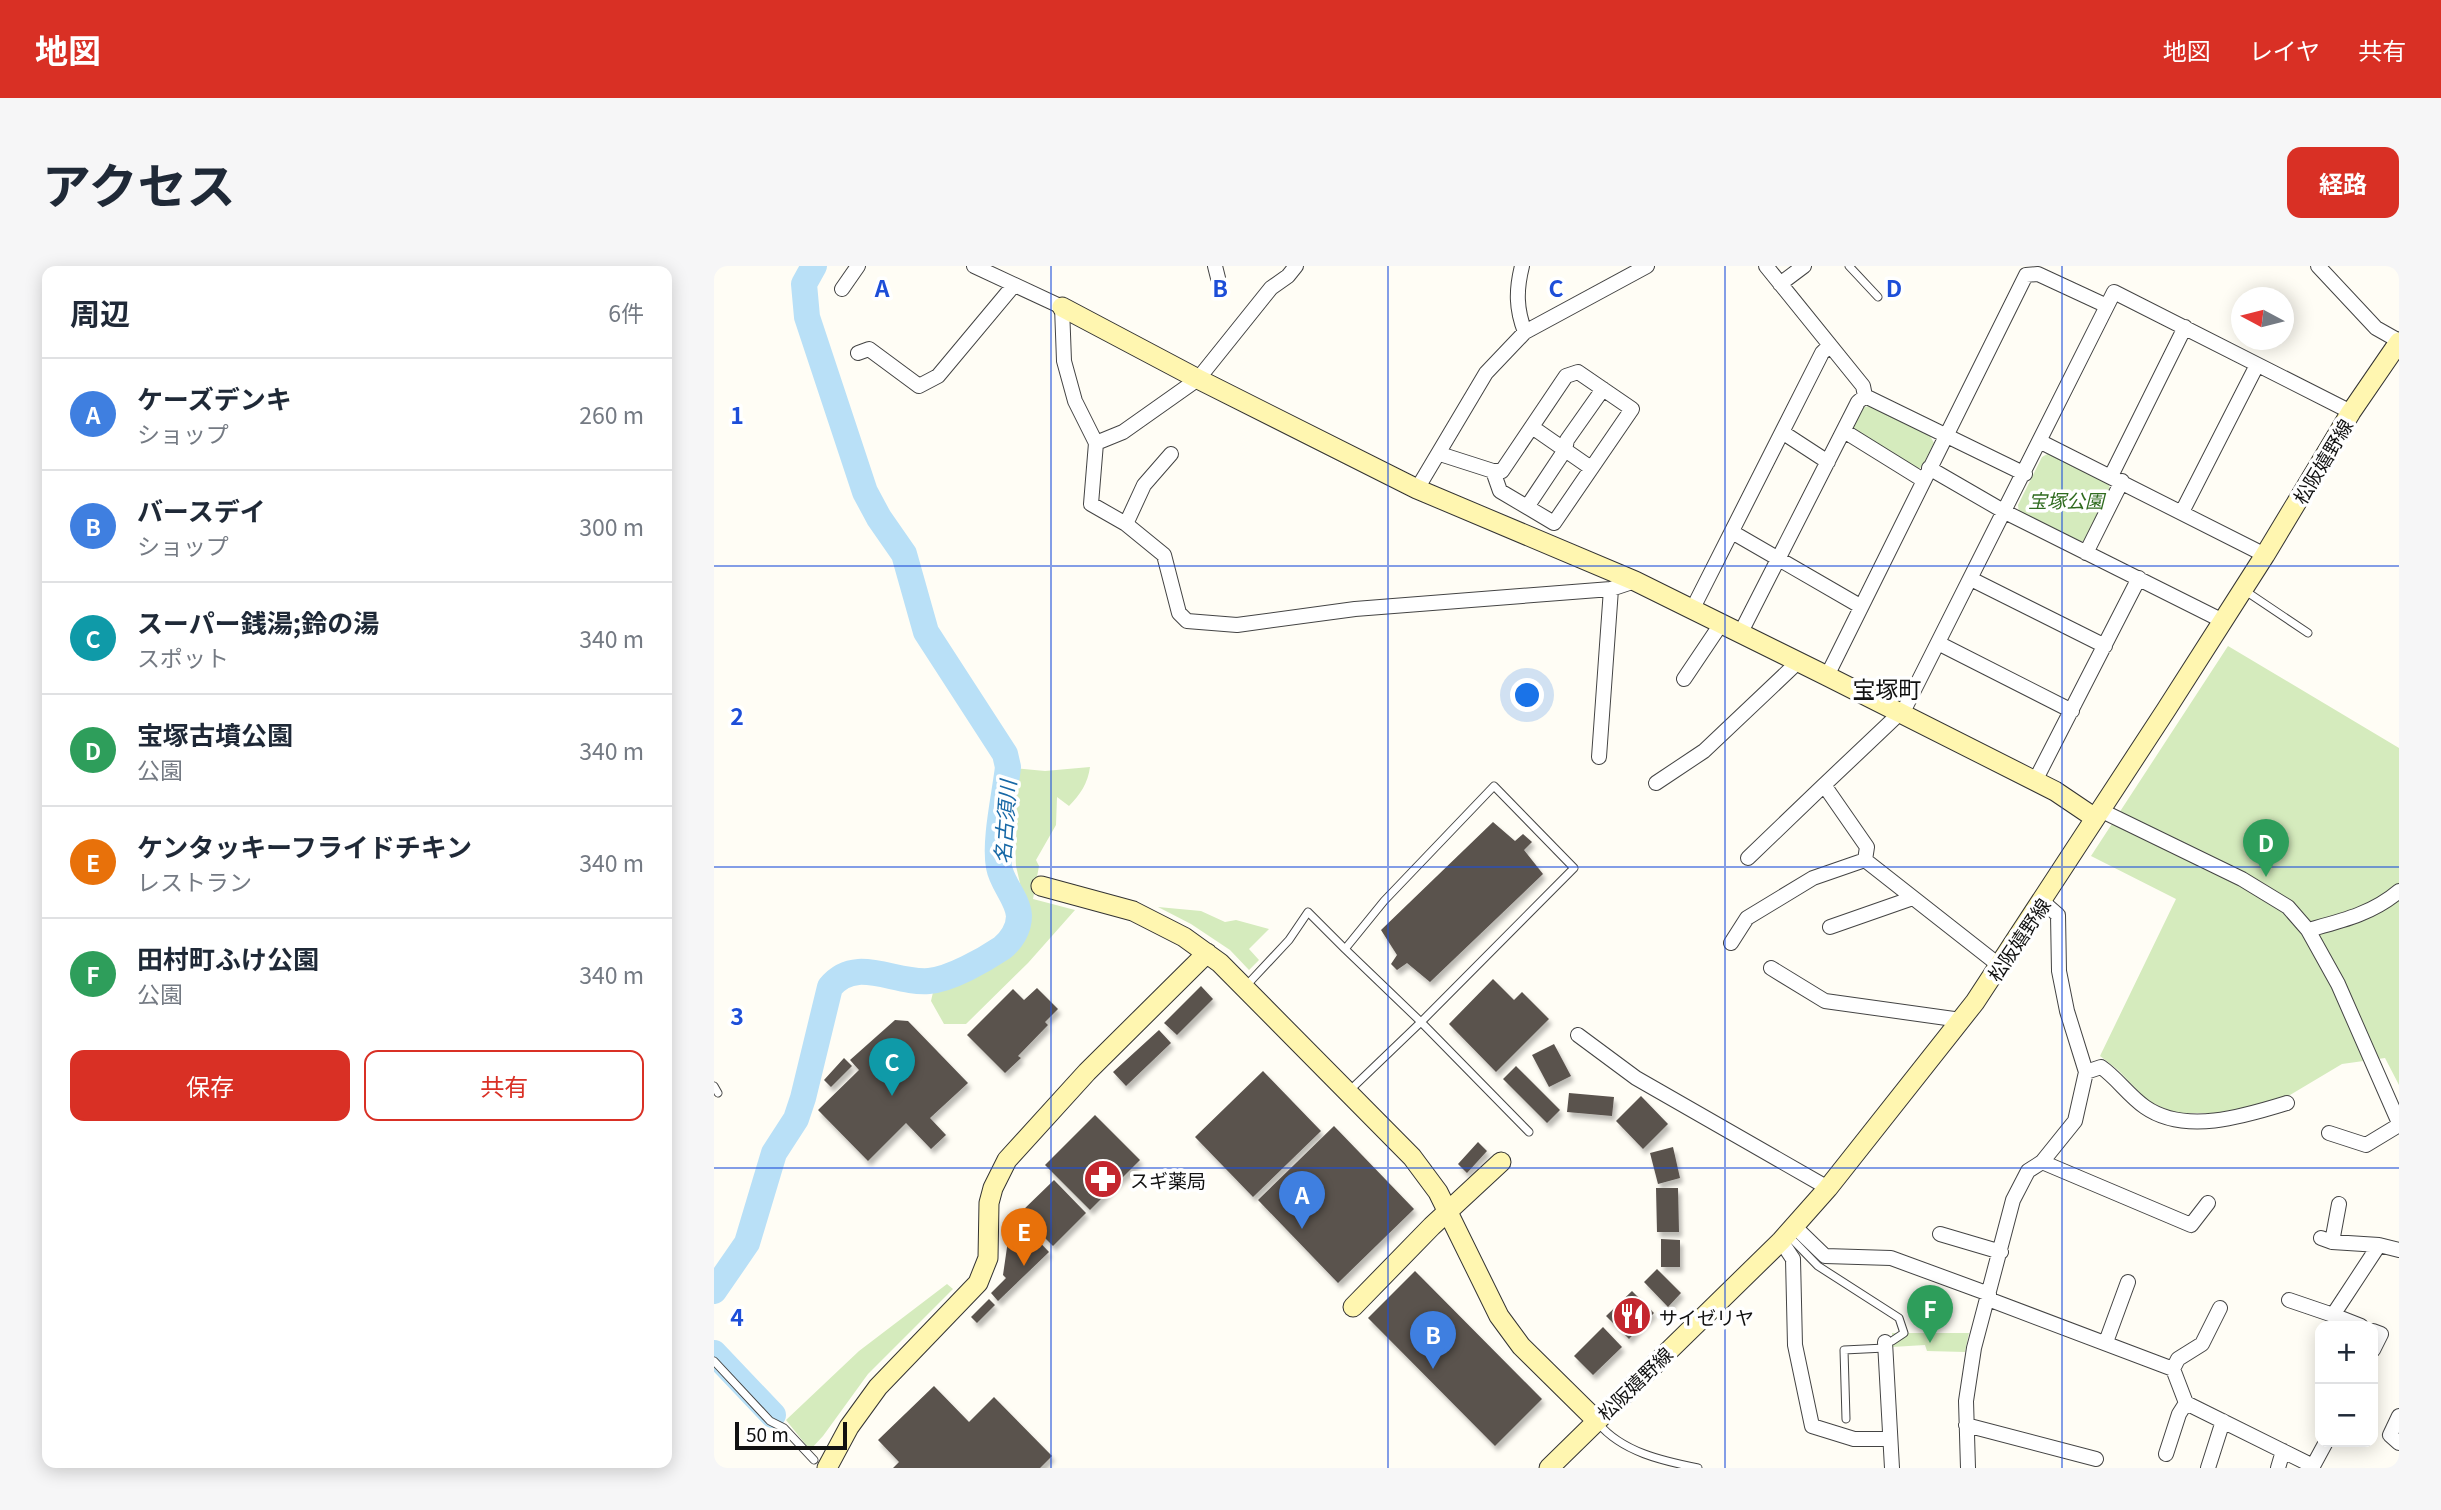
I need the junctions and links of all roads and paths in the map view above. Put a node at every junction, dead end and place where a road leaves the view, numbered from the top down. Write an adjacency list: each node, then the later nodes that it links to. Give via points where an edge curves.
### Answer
1 (858, 266): 12 (street)
2 (974, 266): 11 (street)
3 (1296, 266): 22 (street, via 1271,288)
4 (1522, 266): 17 (street, via 1517,302)
5 (1647, 266): 17 (street)
6 (1766, 266): 10 (street)
7 (1804, 266): 10 (street)
8 (1849, 266): 13 (lane)
9 (2318, 266): 18 (street, via 2376,328)
10 (1780, 284): 19 (street)
11 (1014, 285): 15 (street); 20 (street, via 938,376 919,386 869,349)
12 (842, 289)
13 (1878, 297)
14 (2107, 306): 16 (street, via 2115,292); 29 (street, via 2038,274 2026,275); 30 (street)
15 (1062, 307): 22 (street); 31 (street, via 1064,361 1074,401)
16 (2185, 327): 21 (street); 40 (street)
17 (1525, 332): 34 (street, via 1486,373)
18 (2399, 341): 25 (street, 松阪嬉野線)
19 (1830, 345): 24 (street, via 1863,386); 28 (street)
20 (858, 353)
21 (2257, 365): 25 (street); 44 (street)
22 (1198, 379): 31 (street, via 1123,432); 41 (street)
23 (1603, 389): 26 (street, via 1578,372 1566,376); 32 (street, via 1567,440); 36 (street, via 1632,409)
24 (1865, 396): 27 (street); 29 (street)
25 (2351, 412): 48 (street, 松阪嬉野線)
26 (1532, 427): 32 (street); 37 (street, via 1502,471)
27 (1844, 431): 35 (street); 38 (street)
28 (1782, 432): 35 (street); 46 (street)
29 (1947, 435): 38 (street); 39 (street)
30 (2041, 442): 39 (street); 40 (street)
31 (1096, 443): 45 (street, via 1091,504)
32 (1565, 450): 36 (street); 42 (street)
33 (1171, 454): 45 (street, via 1144,485)
34 (1440, 454): 37 (street); 41 (street)
35 (1828, 462): 49 (street)
36 (1591, 468): 42 (street, via 1554,523)
37 (1493, 471): 42 (street, via 1500,491)
38 (1926, 474): 43 (street); 55 (street)
39 (2025, 474): 43 (street)
40 (2117, 479): 44 (street); 47 (street)
41 (1417, 489): 52 (street)
42 (1527, 507)
43 (2005, 512): 47 (street); 51 (street)
44 (2182, 512): 48 (street)
45 (1126, 524): 53 (street, via 1164,555 1179,613 1187,621 1237,625 1355,609)
46 (1732, 532): 49 (street); 56 (street)
47 (2086, 553): 50 (street)
48 (2265, 555): 54 (street, 松阪嬉野線)
49 (1777, 559): 55 (street); 60 (street)
50 (2139, 578): 57 (street); 62 (street)
51 (1971, 579): 61 (street); 62 (street)
52 (1635, 581): 53 (street); 56 (street)
53 (1611, 589): 68 (street)
54 (2243, 589): 57 (street, 松阪嬉野線); 59 (lane)
55 (1860, 606): 64 (street)
56 (1692, 610): 58 (street)
57 (2223, 621): 72 (street, 松阪嬉野線)
58 (1721, 624): 60 (street); 65 (street)
59 (2308, 633)
60 (1740, 634): 63 (street)
61 (1938, 643): 66 (street); 67 (street)
62 (2105, 646): 66 (street)
63 (1798, 662): 64 (street); 70 (street, via 1704,751)
64 (1827, 676): 67 (street)
65 (1684, 680)
66 (2072, 711): 69 (street)
67 (1901, 713): 69 (street); 71 (street)
68 (1599, 757)
69 (2035, 781): 72 (street)
70 (1656, 783)
71 (1824, 785): 73 (street); 74 (street, via 1867,847)
72 (2097, 814): 78 (street, 松阪嬉野線); 80 (street, via 2242,879 2288,907)
73 (1748, 858)
74 (1865, 860): 77 (street); 81 (street, via 1813,878 1747,918)
75 (1041, 886): 83 (street, via 1133,911)
76 (2399, 891): 80 (street, via 2359,915)
77 (1913, 898): 79 (street); 84 (street)
78 (2043, 902): 84 (street, 松阪嬉野線); 90 (street, via 2058,915 2059,971)
79 (1830, 927)
80 (2308, 930): 93 (street, via 2338,984)
81 (1731, 943)
82 (1345, 950): 86 (lane, via 1308,912 1289,940); 88 (lane); 88 (lane, via 1384,901 1494,786 1574,868)
83 (1207, 953): 86 (street); 130 (street, via 1087,1072 1007,1160 989,1203 988,1258 978,1283 878,1387)
84 (2000, 967): 87 (street, 松阪嬉野線)
85 (1771, 968): 87 (street, via 1825,1001)
86 (1244, 988): 91 (street)
87 (1961, 1020): 98 (street, 松阪嬉野線)
88 (1421, 1022): 91 (lane); 94 (lane)
89 (1578, 1035): 98 (street, via 1636,1078)
90 (2086, 1072): 92 (street, via 2101,1067 2134,1099 2169,1118 2234,1119); 97 (street, via 2075,1121)
91 (1347, 1093): 101 (street, via 1412,1157)
92 (2287, 1103)
93 (2399, 1124): 95 (street, via 2366,1145)
94 (1529, 1132)
95 (2329, 1133)
96 (1501, 1162): 101 (street)
97 (2042, 1162): 99 (street, via 2191,1225); 106 (street, via 2028,1171 2013,1200)
98 (1828, 1188): 102 (street, 松阪嬉野線)
99 (2208, 1203)
100 (2339, 1204): 104 (street, via 2327,1240)
101 (1448, 1212): 110 (street); 121 (street, via 1499,1316 1521,1346)
102 (1788, 1234): 108 (street, via 1825,1256 1891,1258); 115 (lane, via 1818,1266 1899,1318 1905,1333); 121 (street, 松阪嬉野線); 124 (street, via 1795,1345 1812,1426 1854,1439)
103 (1940, 1234): 106 (street)
104 (2379, 1245): 105 (street); 112 (street)
105 (2399, 1250)
106 (2001, 1252): 108 (street)
107 (2128, 1282): 114 (street)
108 (1988, 1296): 114 (street); 123 (street, via 1974,1348)
109 (2289, 1300): 112 (street)
110 (1353, 1307)
111 (2220, 1308): 117 (street, via 2202,1344 2178,1359)
112 (2333, 1315): 113 (street)
113 (2348, 1321)
114 (2106, 1342): 117 (street)
115 (1887, 1343): 120 (lane, via 1844,1350); 124 (street)
116 (714, 1361): 130 (lane, via 770,1421 784,1428)
117 (2173, 1369): 118 (street)
118 (2186, 1403): 122 (street); 128 (street)
119 (2399, 1416): 125 (street, via 2389,1435)
120 (1846, 1419)
121 (1595, 1420): 131 (street, 松阪嬉野線); 132 (lane, via 1607,1434 1655,1460)
122 (2223, 1421): 127 (street); 135 (street)
123 (1966, 1425): 129 (street); 134 (street)
124 (1890, 1439): 133 (street)
125 (2399, 1443)
126 (2324, 1447): 127 (street, via 2314,1466)
127 (2283, 1451): 136 (street)
128 (2166, 1454)
129 (2096, 1460)
130 (821, 1464)
131 (1549, 1468)
132 (1698, 1468)
133 (1892, 1468)
134 (1968, 1468)
135 (2208, 1468)
136 (2278, 1468)

